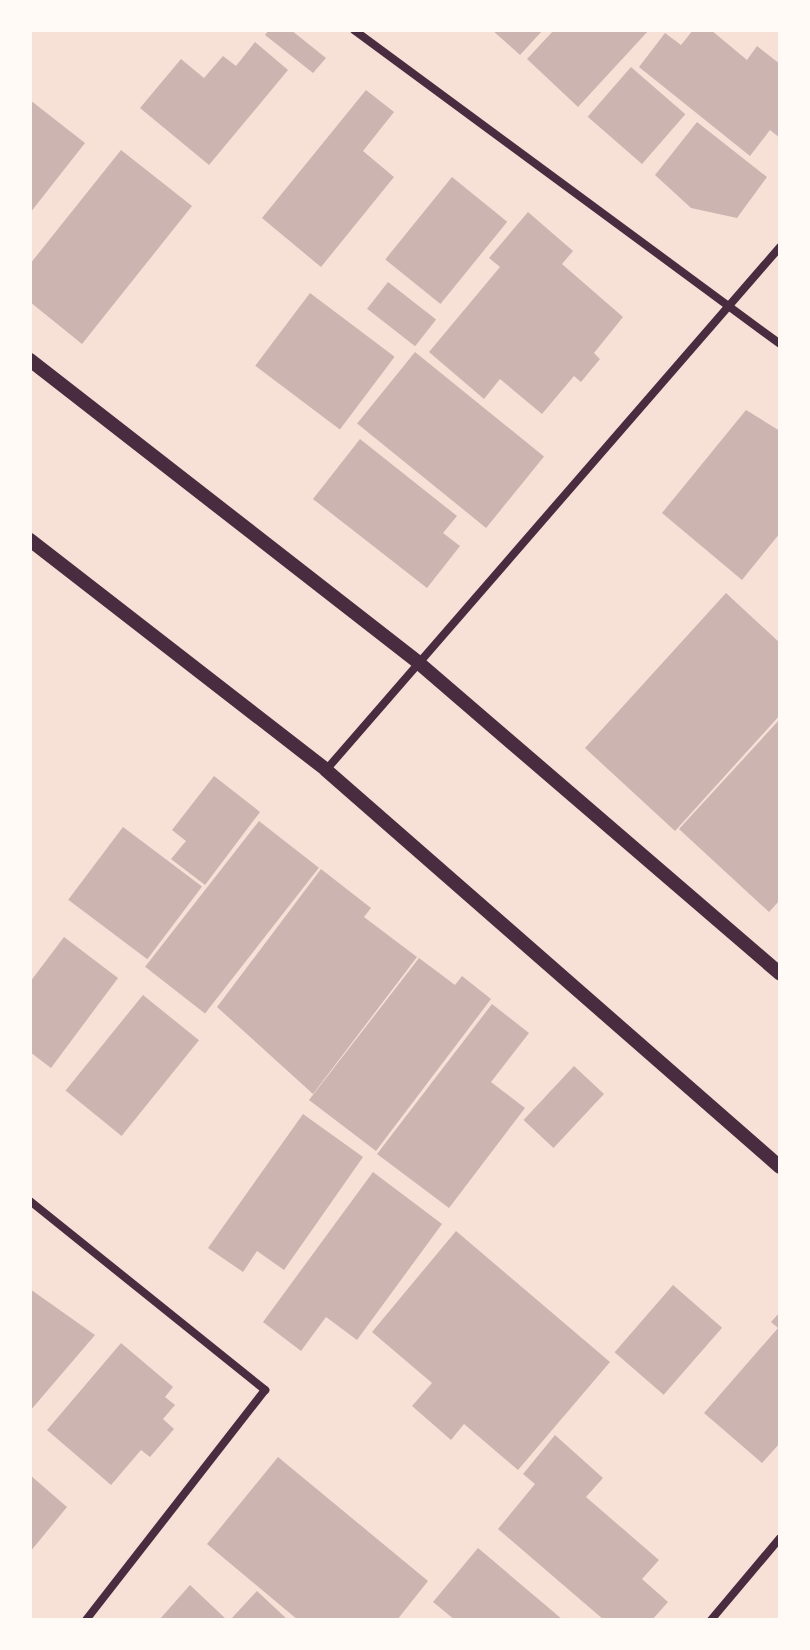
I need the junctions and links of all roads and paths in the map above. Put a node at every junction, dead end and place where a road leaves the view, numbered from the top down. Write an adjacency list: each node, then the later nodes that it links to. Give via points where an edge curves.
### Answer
1 (354, 30): 3 (street)
2 (780, 247): 3 (street)
3 (732, 302): 4 (street); 7 (street)
4 (780, 344)
5 (30, 360): 7 (street)
6 (30, 540): 8 (street)
7 (420, 664): 8 (street); 9 (street)
8 (326, 770): 10 (street)
9 (780, 974)
10 (780, 1167)
11 (30, 1201): 13 (street, via 265,1390)
12 (780, 1538): 14 (street)
13 (86, 1620)
14 (711, 1620)

